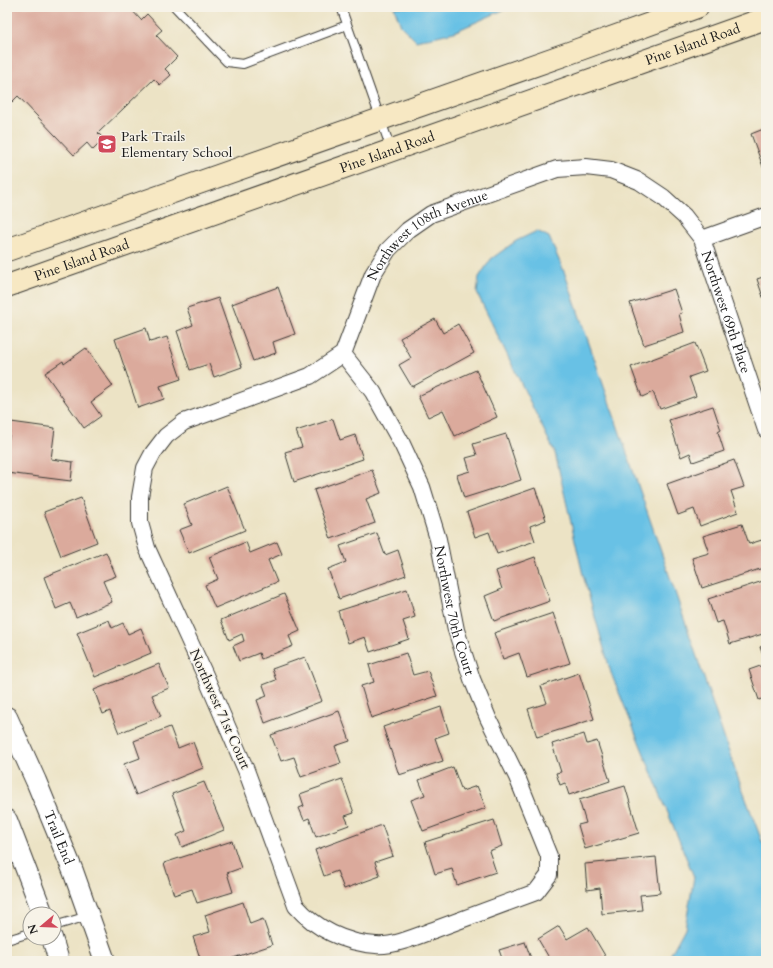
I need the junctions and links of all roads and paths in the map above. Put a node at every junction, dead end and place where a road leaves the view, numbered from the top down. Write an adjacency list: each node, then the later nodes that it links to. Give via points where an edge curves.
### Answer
1 (175, 7): 5 (lane, via 227,62 243,64)
2 (341, 7): 5 (lane)
3 (697, 7): 6 (main road)
4 (766, 18): 9 (main road, Pine Island Road)
5 (347, 25): 6 (lane)
6 (380, 118): 9 (lane); 12 (main road)
7 (7, 138): 8 (lane)
8 (7, 148)
9 (392, 150): 13 (main road, Pine Island Road)
10 (766, 216): 11 (street)
11 (702, 240): 14 (street, Northwest 108th Avenue, via 684,216 663,197 639,181 611,170 557,169 431,214 408,230 388,250 373,274); 15 (street, Northwest 69th Place)
12 (7, 250)
13 (7, 286)
14 (343, 354): 18 (street, Northwest 70th Court, via 373,392 422,487 438,539 456,630 472,679 550,856); 18 (street, Northwest 71st Court, via 310,376 184,422 166,436 145,468 140,497 140,523 147,548 246,770 296,906 306,917 333,935 354,942 377,946 401,942 536,892)
15 (766, 430)
16 (7, 717): 20 (street, Trail End, via 36,781)
17 (7, 820): 19 (street)
18 (549, 875)
19 (40, 906)
20 (89, 916): 21 (lane); 26 (street, Trail End)
21 (62, 924)
22 (22, 935): 23 (lane)
23 (7, 940)
24 (54, 946): 25 (street)
25 (59, 961)
26 (105, 961)

